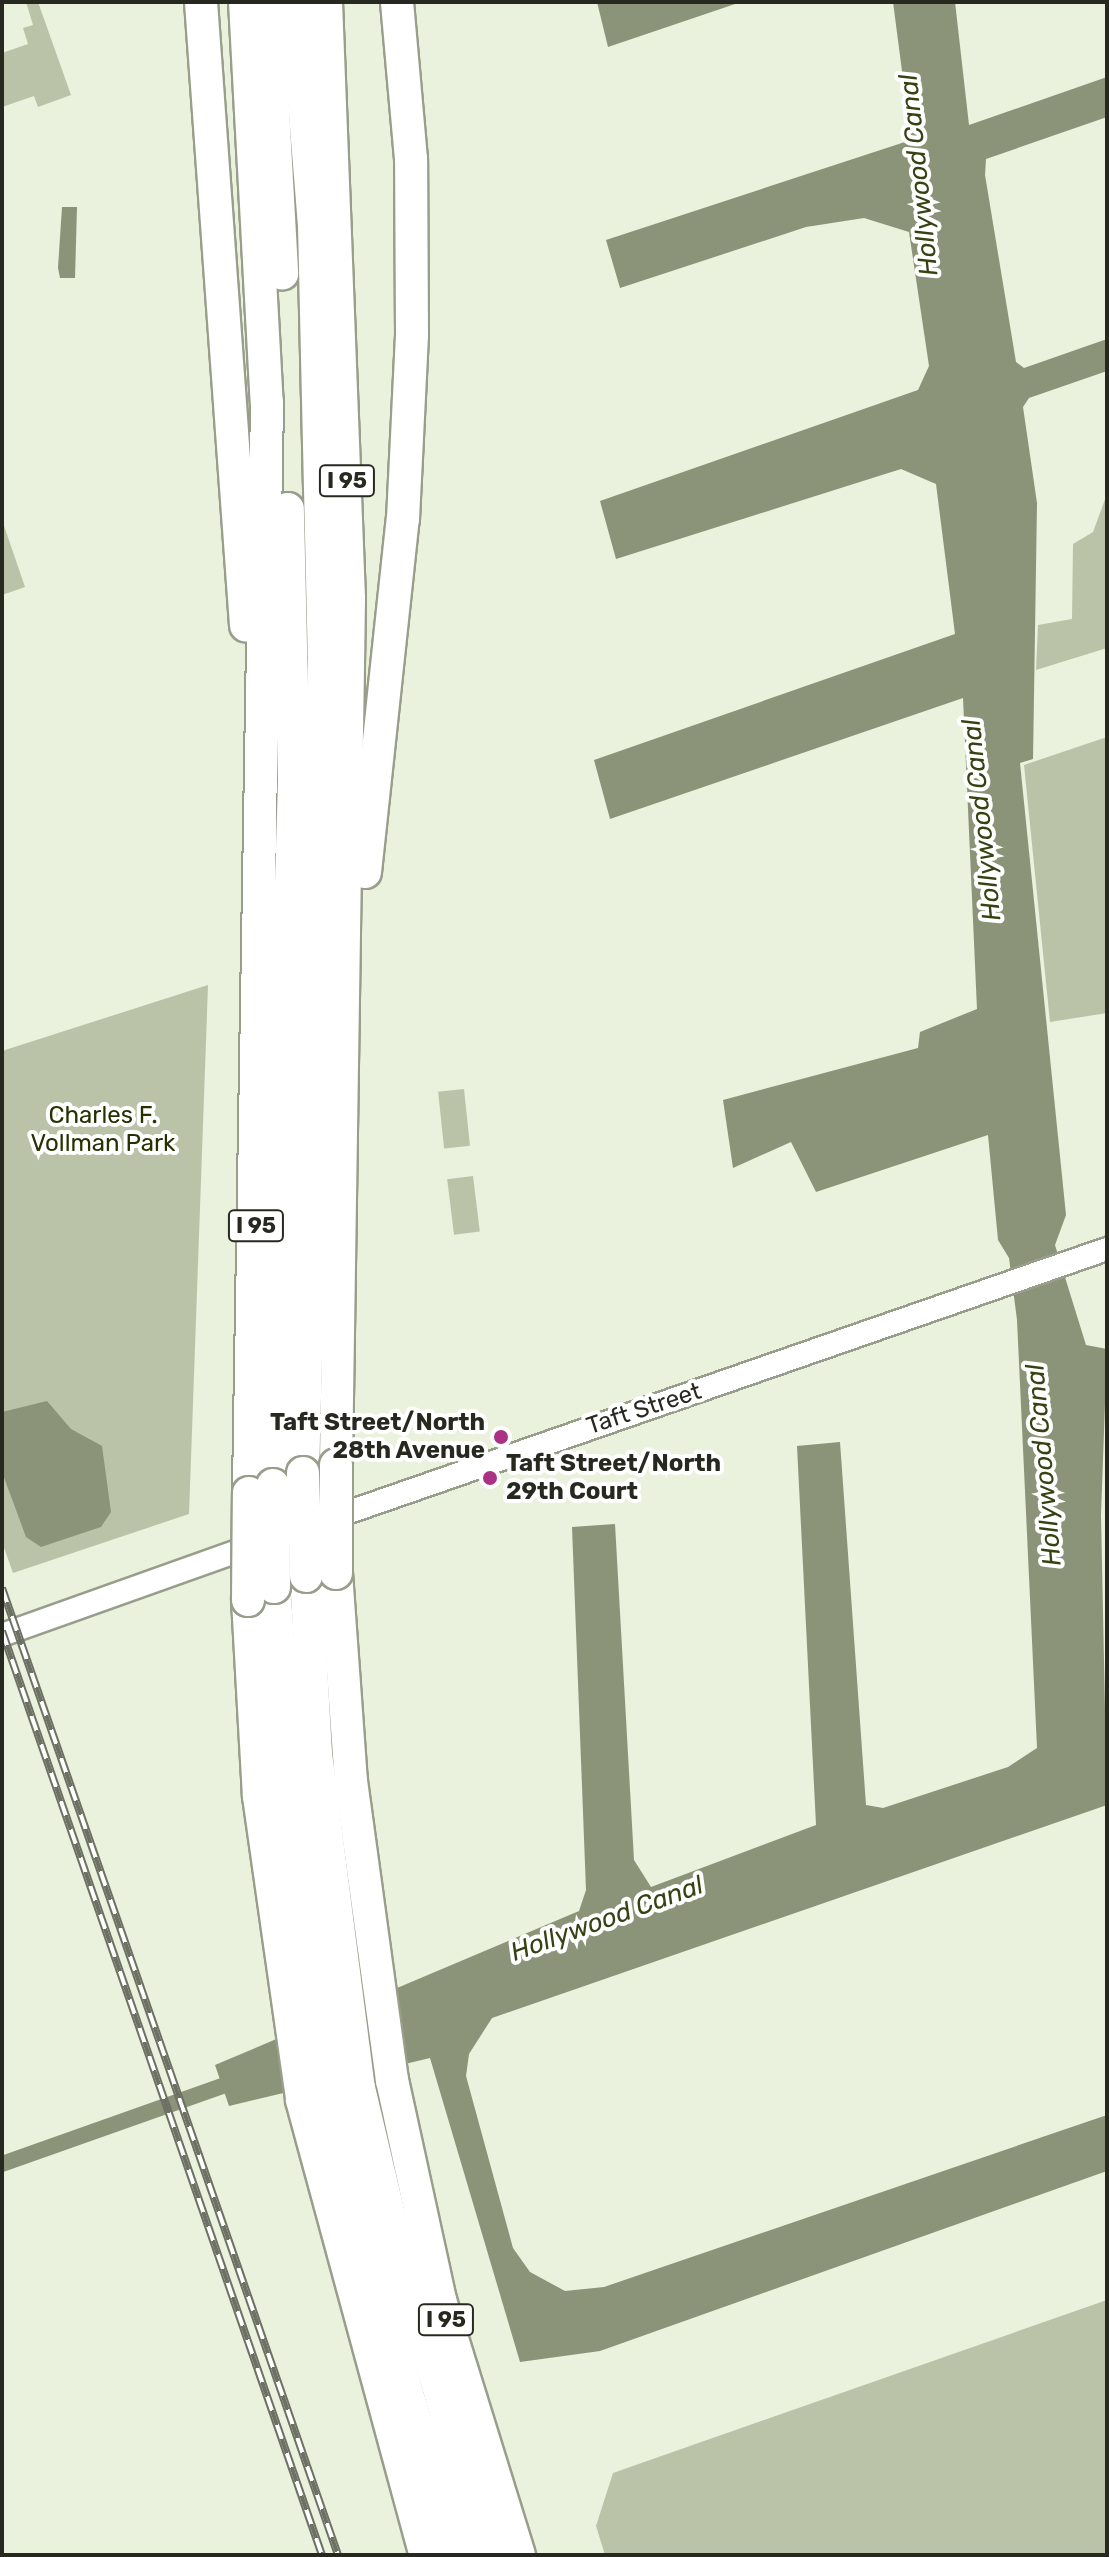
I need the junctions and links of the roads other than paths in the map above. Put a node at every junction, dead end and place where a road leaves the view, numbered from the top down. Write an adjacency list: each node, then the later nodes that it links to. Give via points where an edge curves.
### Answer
1 (201, 2): 7 (highway, via 231,347)
2 (245, 2): 7 (highway, I 95, via 267,402)
3 (267, 2): 10 (highway, via 279,128 294,780)
4 (296, 2): 11 (highway, bridge, via 314,224 324,656 303,1473)
5 (326, 2): 8 (highway, I 95, via 349,599)
6 (397, 2): 8 (highway, via 411,159 403,519 364,881)
7 (263, 960): 10 (highway, I 95)
8 (346, 961): 11 (highway, I 95, bridge, via 336,1465)
9 (1107, 1249): 12 (street, Taft Street)
10 (261, 1489): 13 (highway, I 95, bridge, via 259,1796)
11 (321, 1574): 13 (highway); 18 (highway, I 95, via 392,2080 440,2300)
12 (2, 1635)
13 (318, 2005): 14 (highway, I 95); 14 (highway)
14 (331, 2095): 15 (highway, I 95); 16 (highway, via 405,2387); 17 (highway, via 398,2253)
15 (426, 2555)
16 (458, 2555)
17 (489, 2555)
18 (519, 2555)

